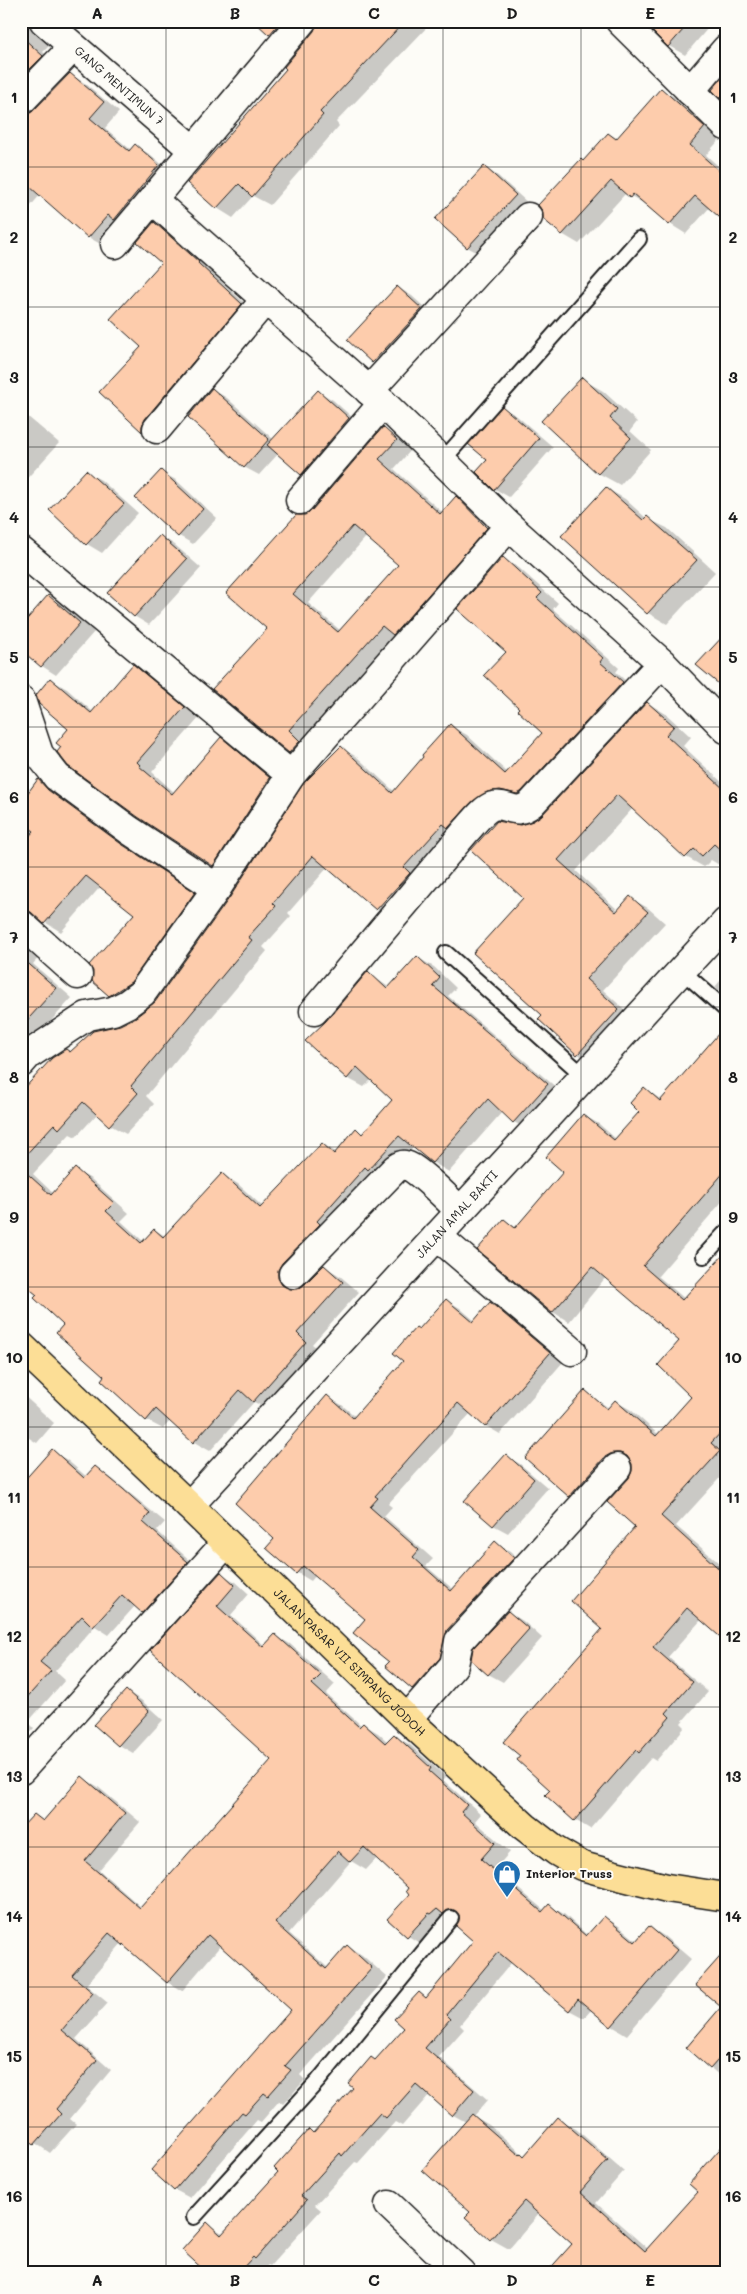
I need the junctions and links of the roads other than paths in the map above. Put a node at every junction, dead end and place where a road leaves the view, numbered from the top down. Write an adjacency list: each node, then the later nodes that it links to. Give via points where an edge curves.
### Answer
1 (44, 21): 4 (street, GANG MENTIMUN 7)
2 (302, 21): 9 (street)
3 (620, 21): 6 (street)
4 (73, 47): 7 (street); 9 (street, GANG MENTIMUN 7)
5 (726, 49): 6 (street)
6 (690, 91): 8 (street)
7 (21, 101)
8 (726, 126)
9 (193, 150): 10 (street)
10 (153, 200): 13 (street); 14 (street)
11 (528, 218): 15 (street)
12 (639, 239): 17 (lane)
13 (115, 244)
14 (266, 299): 15 (street); 16 (street)
15 (376, 397): 17 (street); 18 (street)
16 (157, 429)
17 (442, 460): 19 (street)
18 (300, 500)
19 (509, 526): 21 (street); 24 (street)
20 (21, 551): 24 (street)
21 (662, 663): 23 (street); 32 (street, via 532,804 520,810 495,806 487,810)
22 (21, 700): 25 (street, via 39,754 57,777 129,830)
23 (726, 729)
24 (291, 775): 25 (street)
25 (217, 888): 33 (street, via 142,993 113,1011 87,1016)
26 (726, 922): 29 (street, JALAN AMAL BAKTI)
27 (21, 924): 30 (street)
28 (446, 953): 34 (lane)
29 (681, 970): 31 (lane); 34 (street, JALAN AMAL BAKTI)
30 (78, 975)
31 (726, 1010)
32 (314, 1011)
33 (21, 1063)
34 (584, 1076): 35 (street, JALAN AMAL BAKTI)
35 (460, 1211): 37 (street, JALAN AMAL BAKTI); 39 (street, via 416,1170 402,1165)
36 (726, 1232): 38 (lane)
37 (437, 1236): 41 (street); 43 (street, JALAN AMAL BAKTI)
38 (704, 1256)
39 (293, 1274)
40 (21, 1346): 43 (main road, JALAN PASAR VII SIMPANG JODOH)
41 (572, 1351)
42 (617, 1468): 45 (street, via 459,1641 454,1665)
43 (189, 1506): 44 (main road, JALAN PASAR VII SIMPANG JODOH)
44 (226, 1543): 45 (main road, JALAN PASAR VII SIMPANG JODOH); 46 (street)
45 (407, 1719): 47 (main road, JALAN PASAR VII SIMPANG JODOH, via 520,1833 582,1866 667,1888)
46 (21, 1770)
47 (726, 1898)
48 (451, 1918): 50 (lane, via 318,2081)
49 (389, 2205): 51 (street)
50 (194, 2217)
51 (456, 2271)

